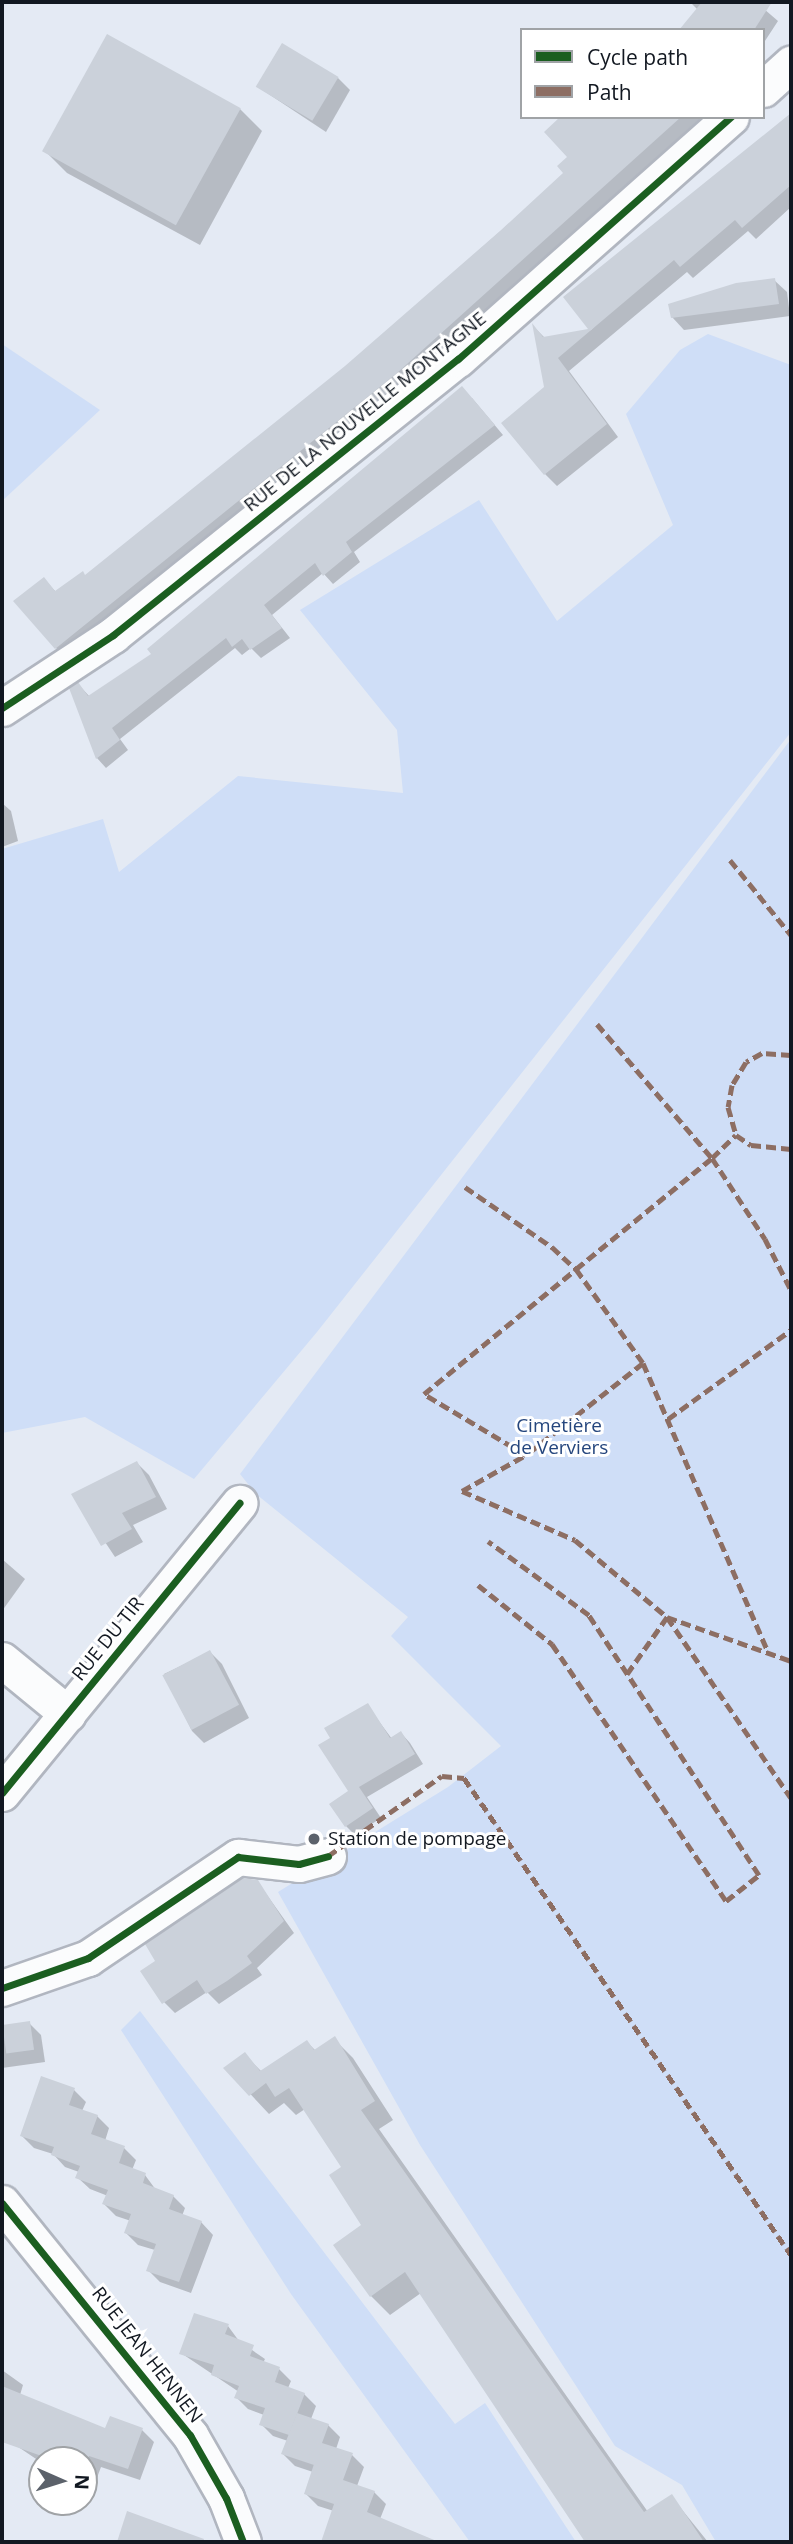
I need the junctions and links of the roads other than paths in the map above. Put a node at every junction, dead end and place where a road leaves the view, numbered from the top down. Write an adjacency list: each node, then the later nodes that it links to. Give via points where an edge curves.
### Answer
1 (791, 64): 2 (street)
2 (765, 87)
3 (729, 119): 4 (street, RUE DE LA NOUVELLE MONTAGNE, via 437,376 113,635)
4 (2, 708)
5 (239, 1503): 7 (street, RUE DU TIR)
6 (2, 1660): 7 (street)
7 (68, 1714): 8 (street, RUE DU TIR)
8 (2, 1793)
9 (328, 1856): 10 (street, via 299,1864 238,1857 88,1958)
10 (2, 1988)
11 (2, 2203): 12 (street, RUE JEAN HENNEN, via 190,2435 226,2498)
12 (243, 2542)

